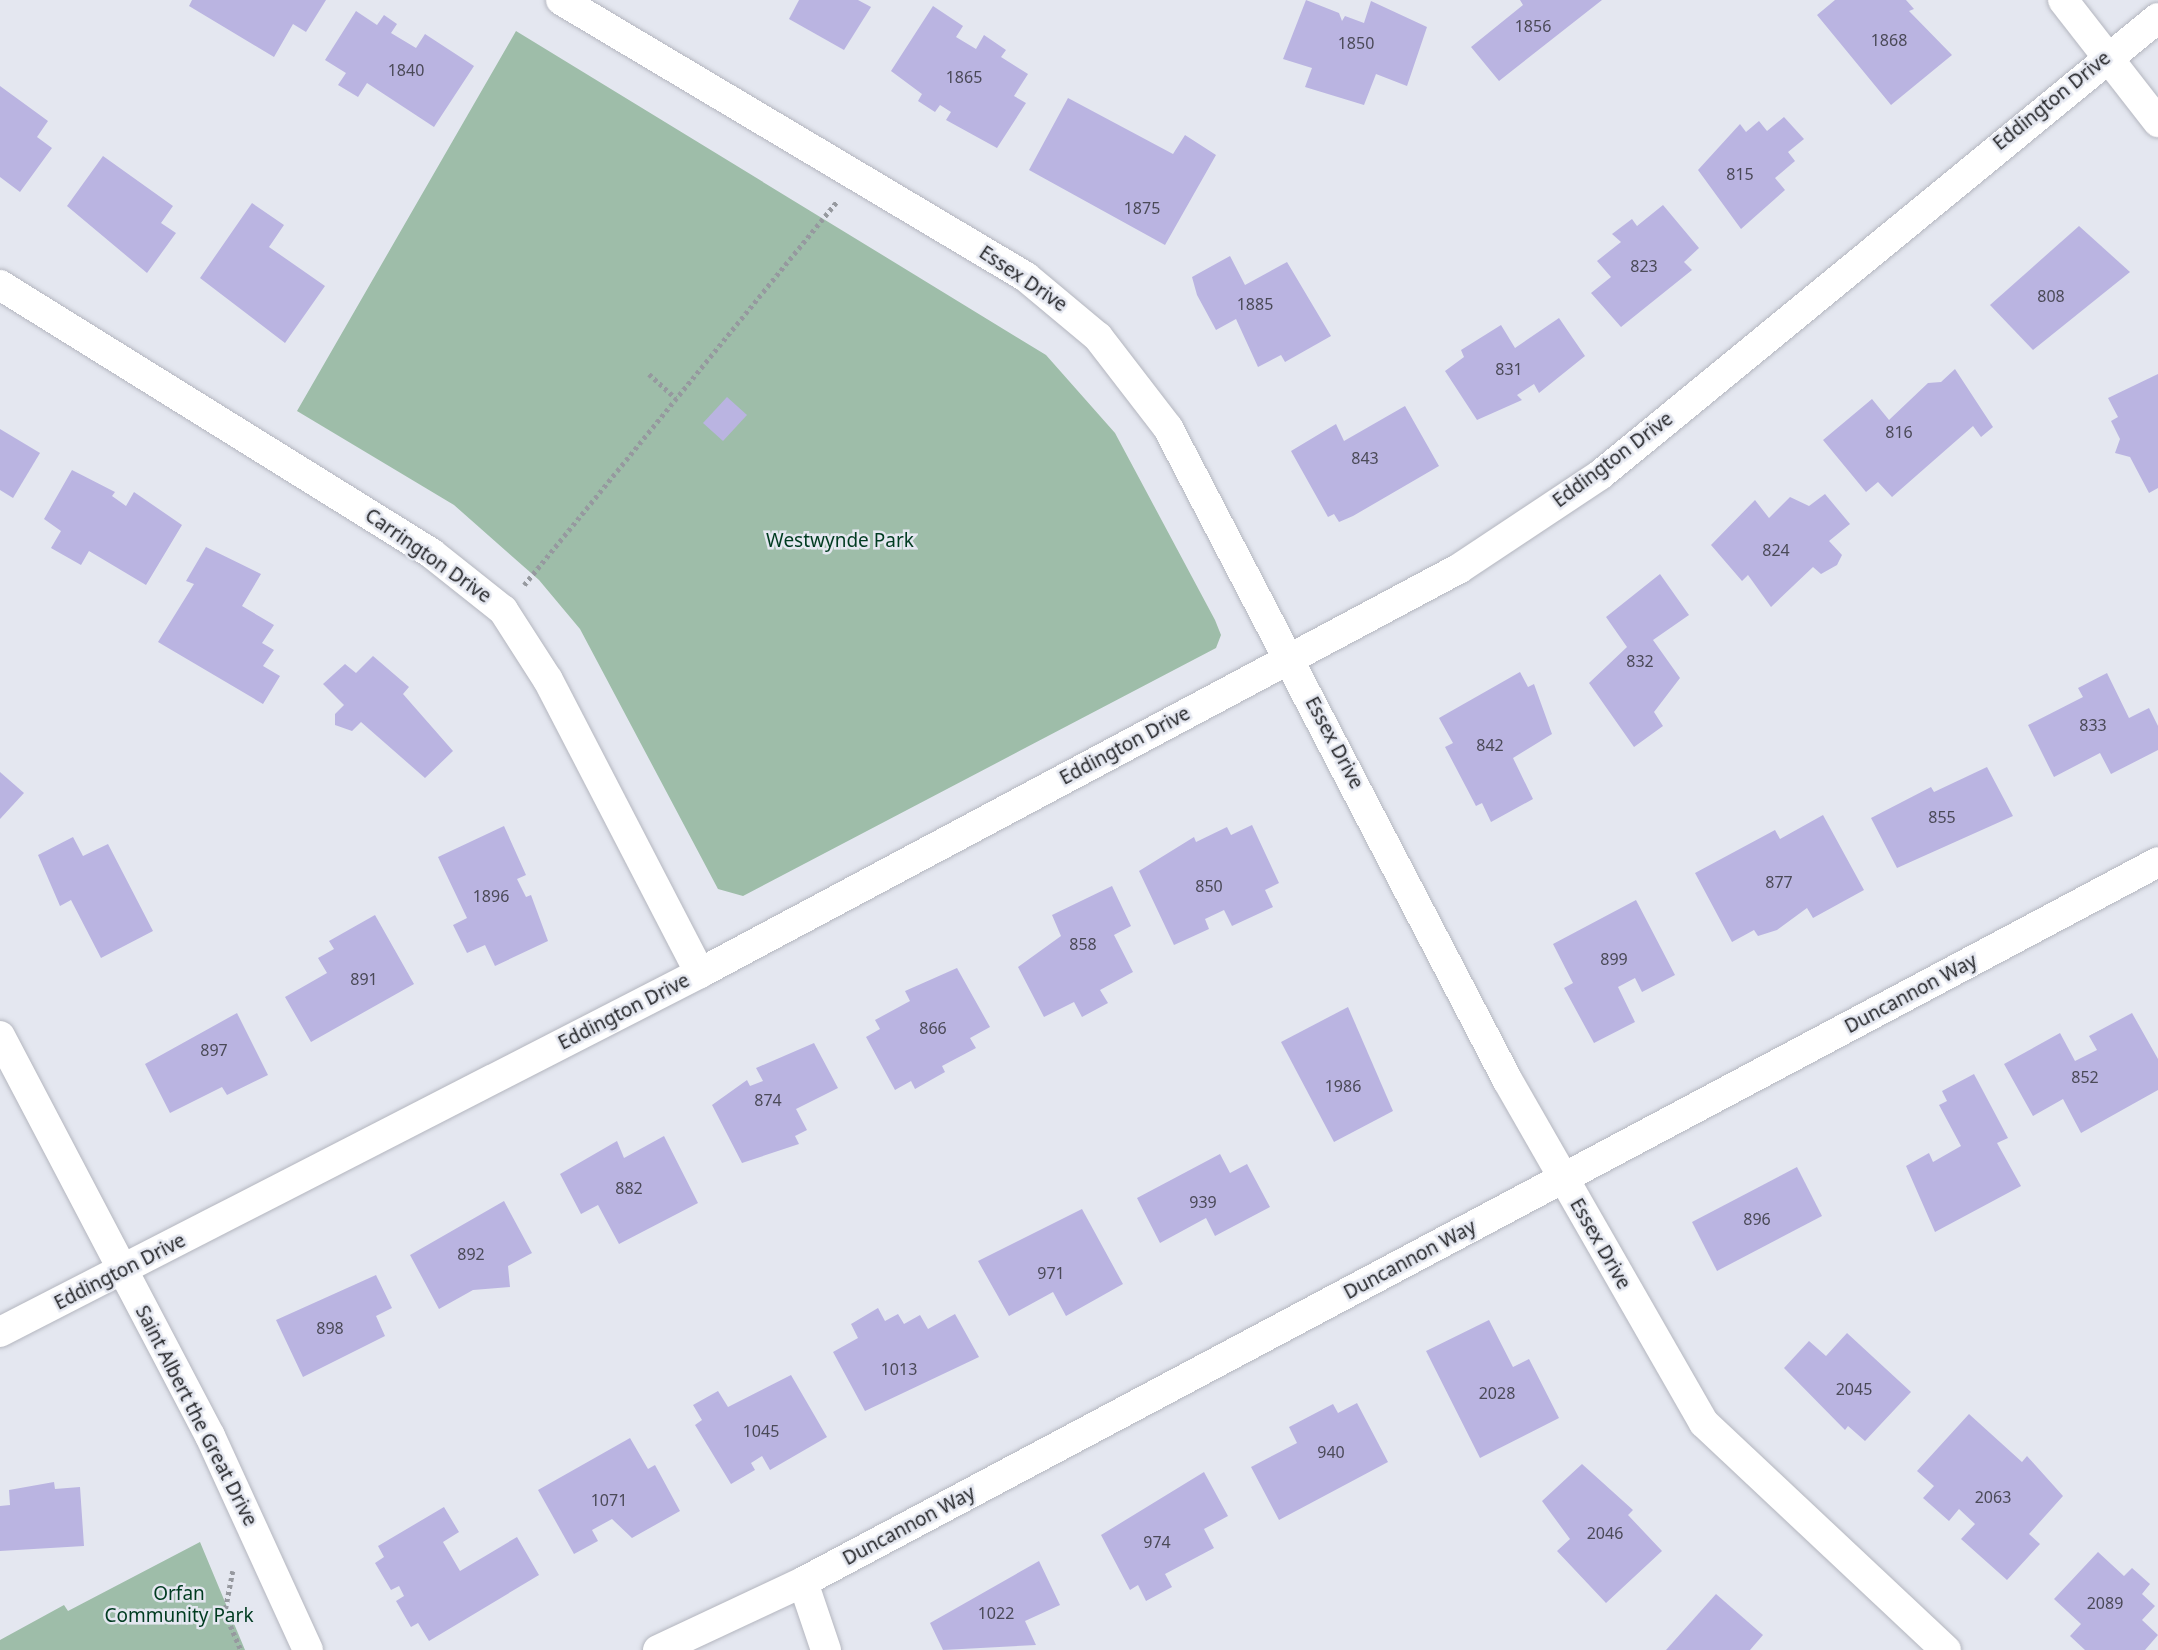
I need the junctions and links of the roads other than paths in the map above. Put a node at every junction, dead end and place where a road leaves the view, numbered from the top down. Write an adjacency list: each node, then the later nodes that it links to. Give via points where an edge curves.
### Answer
1 (562, 0): 7 (street, Essex Drive, via 1026,277 1098,337 1168,428)
2 (2063, 0): 4 (street)
3 (2158, 19): 4 (street, Eddington Drive)
4 (2107, 55): 5 (street); 7 (street, Eddington Drive, via 1600,475 1460,568)
5 (2158, 122)
6 (0, 285): 9 (street, Carrington Drive, via 431,553 503,610 548,680)
7 (1288, 659): 9 (street, Eddington Drive); 11 (street, Essex Drive)
8 (2158, 862): 11 (street, Duncannon Way)
9 (700, 973): 12 (street, Eddington Drive)
10 (0, 1036): 12 (street, Saint Albert the Great Drive, via 26,1074)
11 (1562, 1179): 14 (street, Duncannon Way); 18 (street, Essex Drive, via 1704,1423)
12 (123, 1271): 13 (street, Eddington Drive); 15 (street, Saint Albert the Great Drive, via 210,1436)
13 (0, 1332)
14 (803, 1582): 16 (street, Duncannon Way); 17 (street)
15 (308, 1650)
16 (658, 1650)
17 (826, 1650)
18 (1946, 1650)

